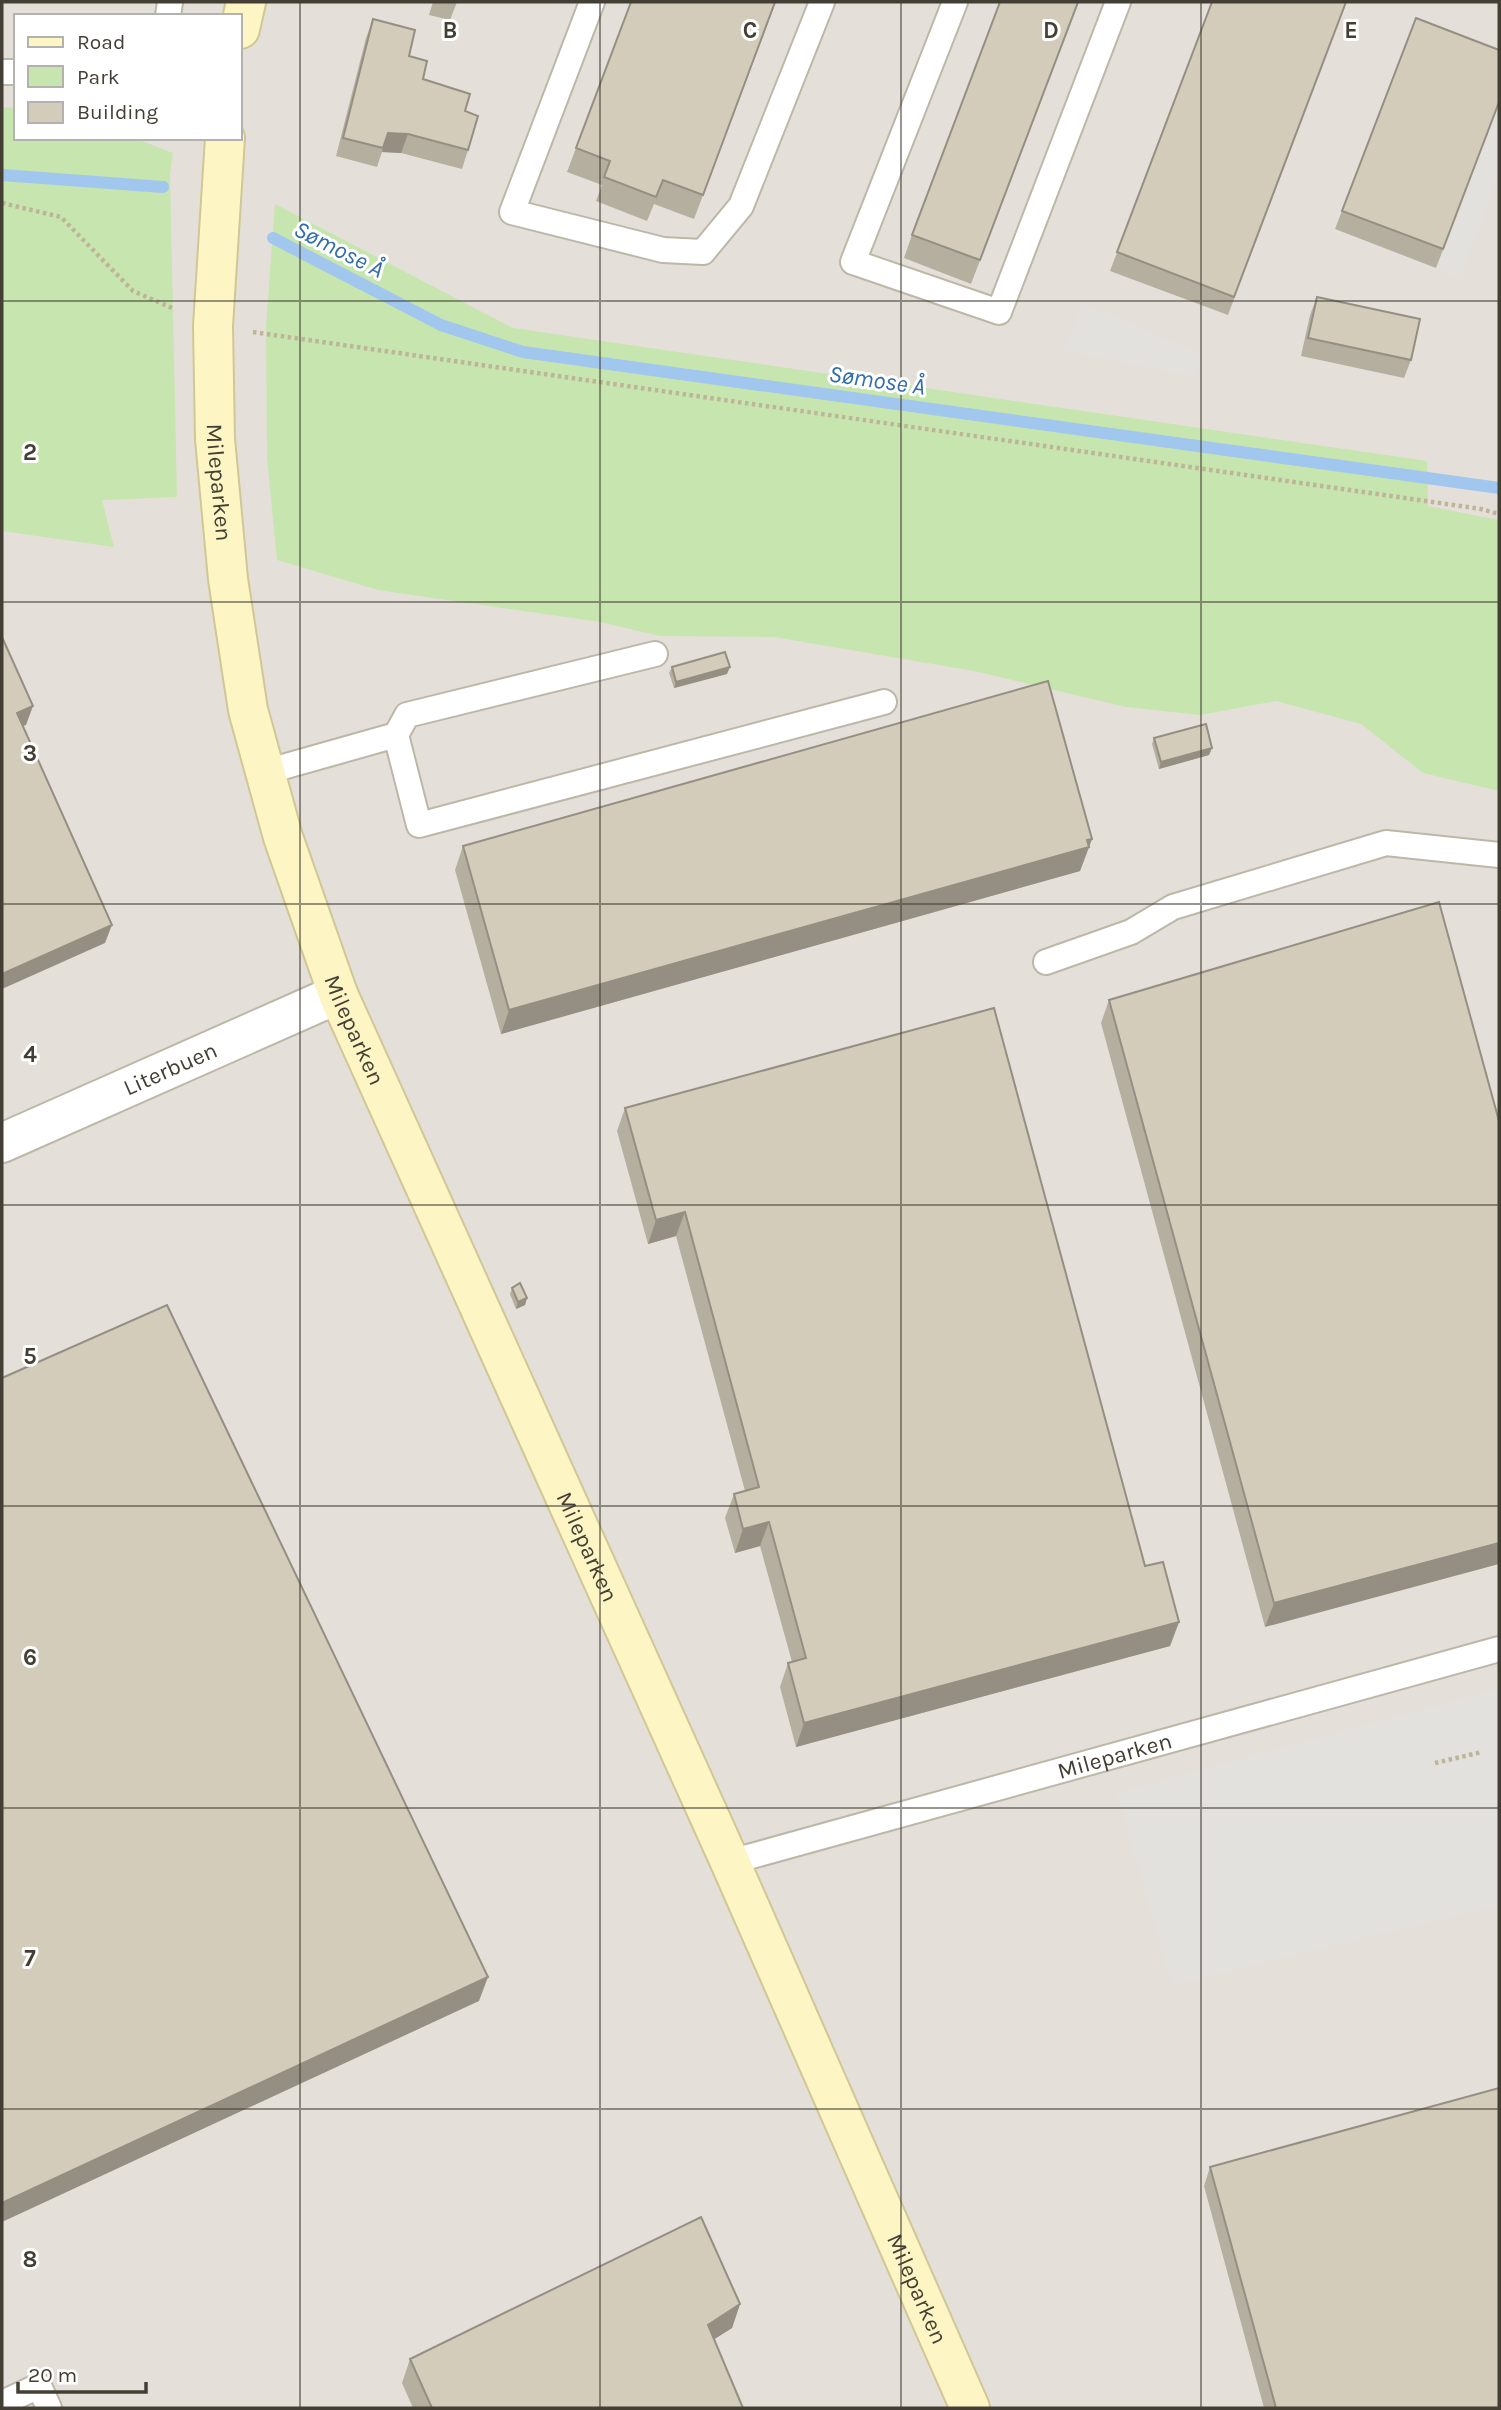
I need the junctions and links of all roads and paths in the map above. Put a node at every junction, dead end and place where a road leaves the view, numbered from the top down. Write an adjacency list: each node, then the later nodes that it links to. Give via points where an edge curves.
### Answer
1 (246, 2): 6 (street)
2 (592, 2): 3 (lane, via 512,212 663,250 703,251 741,206)
3 (822, 2)
4 (955, 2): 5 (lane, via 852,262 999,313)
5 (1118, 2)
6 (242, 20)
7 (225, 140): 9 (street, Mileparken)
8 (2, 203): 9 (path, via 61,217 133,291)
9 (213, 326): 10 (path); 14 (street, Mileparken, via 215,439 228,579 248,710)
10 (1499, 514)
11 (655, 654): 13 (lane, via 407,715)
12 (884, 702): 13 (lane, via 419,825)
13 (396, 736): 14 (lane)
14 (265, 772): 17 (street, Mileparken)
15 (1499, 855): 16 (lane, via 1386,843 1173,907 1131,932)
16 (1046, 962)
17 (338, 994): 18 (street, Literbuen); 22 (street, Mileparken)
18 (2, 1143)
19 (1499, 1649): 22 (lane, Mileparken)
20 (1482, 1752): 21 (path)
21 (1435, 1763)
22 (730, 1862): 25 (street, Mileparken)
23 (2, 2403): 24 (lane, via 39,2386)
24 (49, 2408)
25 (970, 2408)

